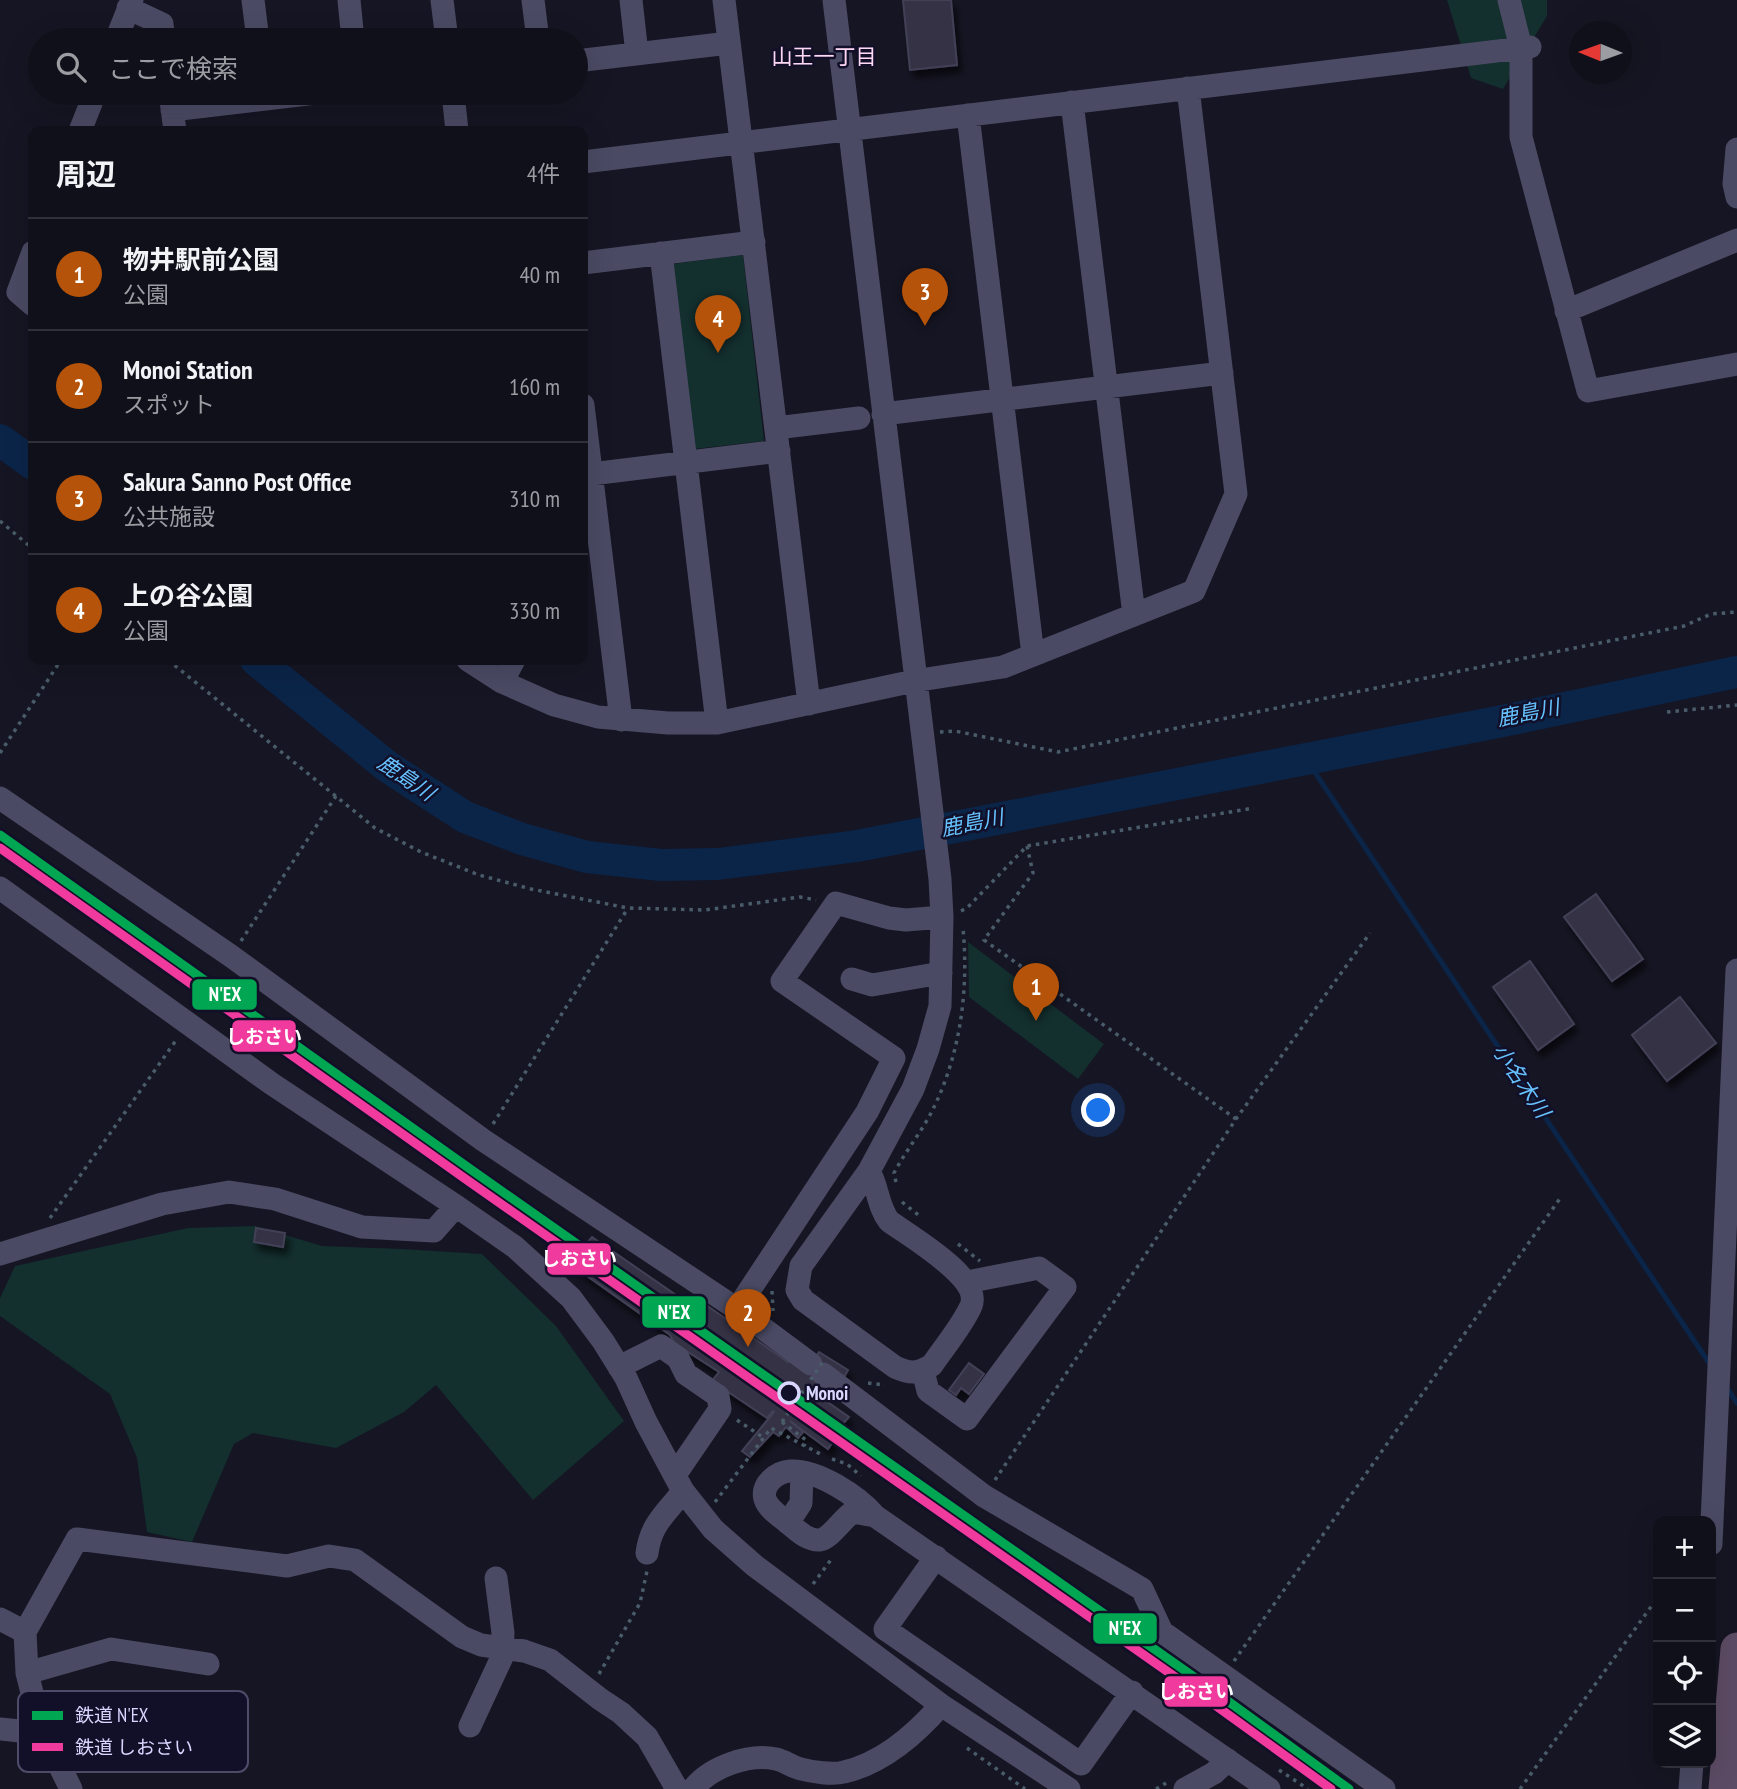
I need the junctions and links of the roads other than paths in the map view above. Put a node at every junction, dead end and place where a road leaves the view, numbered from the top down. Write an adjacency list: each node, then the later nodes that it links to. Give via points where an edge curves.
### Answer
1 (253, 0): 12 (street)
2 (349, 0): 13 (street)
3 (442, 0): 14 (street)
4 (533, 0): 15 (street)
5 (631, 0): 18 (street)
6 (724, 0): 16 (street)
7 (834, 0): 29 (street)
8 (1509, 0): 17 (street)
9 (130, 4): 10 (street); 11 (street, via 162,23)
10 (121, 28)
11 (163, 28)
12 (256, 28)
13 (352, 28)
14 (446, 28)
15 (536, 28)
16 (729, 43): 18 (street); 30 (street)
17 (1526, 48): 20 (street); 40 (street, via 1521,137)
18 (637, 54): 19 (street)
19 (588, 60)
20 (1188, 89): 21 (street); 42 (street)
21 (1072, 102): 26 (street); 43 (street)
22 (90, 105): 27 (street)
23 (209, 105): 25 (street)
24 (454, 105): 28 (street)
25 (172, 111)
26 (968, 115): 29 (street); 44 (street)
27 (82, 126)
28 (456, 126)
29 (849, 130): 30 (street); 45 (street)
30 (741, 143): 32 (street); 35 (street)
31 (1737, 149): 33 (street)
32 (588, 161)
33 (1737, 197)
34 (1737, 240): 40 (street)
35 (754, 242): 36 (street); 47 (street)
36 (661, 253): 37 (street); 49 (street)
37 (588, 261)
38 (28, 265): 39 (street, via 18,292)
39 (28, 301)
40 (1566, 311): 41 (street, via 1588,391)
41 (1737, 364)
42 (1222, 373): 43 (street); 52 (street, via 1236,494 1194,591)
43 (1107, 387): 44 (street); 52 (street)
44 (1002, 400): 45 (street); 53 (street)
45 (883, 414): 56 (street)
46 (859, 418): 47 (street)
47 (776, 428): 48 (street)
48 (779, 451): 49 (street); 58 (street)
49 (686, 462): 50 (street); 60 (street)
50 (588, 475)
51 (588, 482): 59 (street)
52 (1134, 615): 53 (street)
53 (1033, 655): 56 (street, via 1003,667)
54 (476, 665): 57 (street)
55 (511, 665): 57 (street)
56 (914, 681): 58 (street); 63 (street, via 940,879)
57 (502, 682): 59 (street, via 554,705)
58 (809, 704): 60 (street)
59 (621, 720): 60 (street)
60 (717, 723)
61 (0, 798): 71 (street, via 231,956 483,1140)
62 (0, 888): 68 (street, via 272,1084)
63 (952, 914): 65 (street); 71 (street, via 906,920 836,903 782,982 894,1058 867,1112)
64 (1737, 970): 78 (street)
65 (941, 973): 66 (street, via 872,985); 67 (street, via 940,1006 928,1049 913,1089)
66 (852, 979)
67 (869, 1171): 70 (street, via 889,1221); 73 (street, via 801,1266 797,1290 803,1300 895,1367 908,1374)
68 (456, 1206): 69 (street, via 434,1231 362,1227 275,1199 229,1192 162,1204); 72 (street, via 514,1247 571,1298)
69 (0, 1254)
70 (967, 1282): 73 (street, via 972,1304 932,1365); 73 (street, via 1039,1268 1065,1287 967,1419 928,1391)
71 (737, 1309): 106 (street, via 984,1496 1142,1589 1162,1632)
72 (619, 1367): 76 (street); 76 (street, via 661,1346 678,1358 686,1374 718,1396 720,1409)
73 (923, 1371)
74 (802, 1472): 75 (street); 80 (street, via 801,1503); 80 (street, via 779,1473 765,1490 769,1508)
75 (825, 1480): 77 (street, via 866,1505); 79 (street)
76 (679, 1483): 81 (street, via 649,1536); 94 (street, via 713,1530 755,1566)
77 (875, 1516): 79 (street, via 853,1512); 82 (street)
78 (1712, 1516)
79 (843, 1518): 80 (street, via 829,1536 819,1540 804,1536)
80 (788, 1523)
81 (647, 1553)
82 (936, 1556): 93 (street); 93 (street, via 885,1629 1081,1764)
83 (496, 1578): 86 (street)
84 (0, 1619): 85 (street)
85 (25, 1632): 86 (street, via 77,1539 287,1566 329,1556 355,1560 461,1637); 89 (street)
86 (503, 1647): 91 (street, via 550,1660); 95 (street)
87 (1737, 1649): 108 (highway)
88 (208, 1664): 89 (street, via 111,1649)
89 (27, 1673): 92 (street)
90 (598, 1676): 91 (street, via 589,1680)
91 (572, 1677): 102 (street, via 621,1713)
92 (32, 1691)
93 (1132, 1692): 98 (street)
94 (941, 1705): 102 (street, via 894,1750 842,1773 753,1757 714,1771); 104 (street)
95 (470, 1726)
96 (0, 1729): 97 (street)
97 (18, 1731)
98 (1228, 1760): 101 (street, via 1214,1773); 105 (street)
99 (1692, 1768): 107 (street)
100 (63, 1772): 103 (street)
101 (1176, 1786)
102 (693, 1788)
103 (71, 1789)
104 (1069, 1789)
105 (1269, 1789)
106 (1384, 1789)
107 (1690, 1789)
108 (1725, 1789)

